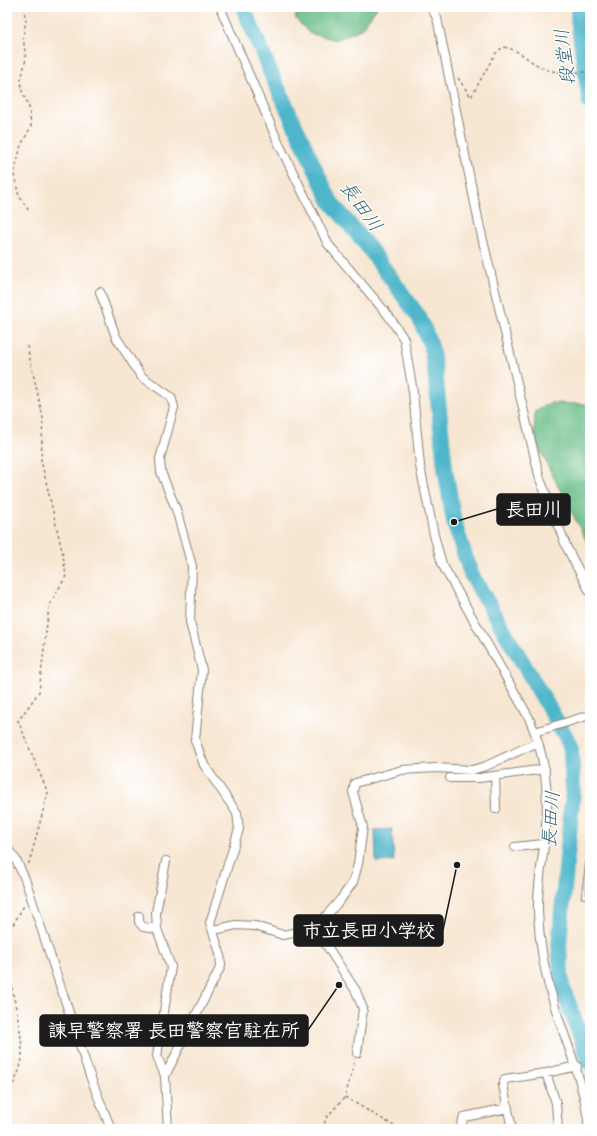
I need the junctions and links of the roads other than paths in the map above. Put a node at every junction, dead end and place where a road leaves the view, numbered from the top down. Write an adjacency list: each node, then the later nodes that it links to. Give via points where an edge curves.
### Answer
1 (220, 7): 6 (street, via 278,142 328,244 388,315 404,339 413,392 420,466 442,564)
2 (431, 7): 4 (street, via 437,18 480,228 540,479 567,548)
3 (100, 292): 19 (street, via 116,337 141,376 171,397 174,407 160,460 161,472 176,509 192,566 190,622 202,670 195,740 204,765 237,813 239,829 210,922)
4 (590, 592)
5 (590, 715): 6 (street)
6 (539, 732): 7 (street)
7 (538, 742): 8 (street); 17 (street, via 472,770 402,770 355,782 353,792 362,826 358,864 353,882)
8 (545, 769): 9 (street); 12 (street, via 547,791)
9 (495, 776): 10 (street); 11 (street)
10 (450, 778)
11 (496, 809)
12 (544, 844): 13 (street); 21 (street, via 538,912 544,968)
13 (515, 847)
14 (7, 848): 25 (street, via 26,879 90,1076)
15 (166, 861): 18 (street, via 156,912)
16 (139, 916): 18 (street, via 139,922 143,927)
17 (319, 924): 19 (street, via 284,935 255,926 236,925); 20 (street, via 325,943 356,991 363,1009)
18 (157, 929): 23 (street, via 171,967 157,1056)
19 (214, 930): 23 (street, via 221,966)
20 (357, 1053)
21 (576, 1066): 22 (street); 30 (street, via 583,1088)
22 (546, 1073): 24 (street, via 505,1079 503,1085); 29 (street, via 556,1103)
23 (165, 1076): 26 (street)
24 (508, 1108): 27 (street, via 464,1116); 28 (street)
25 (111, 1129)
26 (168, 1129)
27 (460, 1129)
28 (512, 1129)
29 (558, 1129)
30 (589, 1129)

